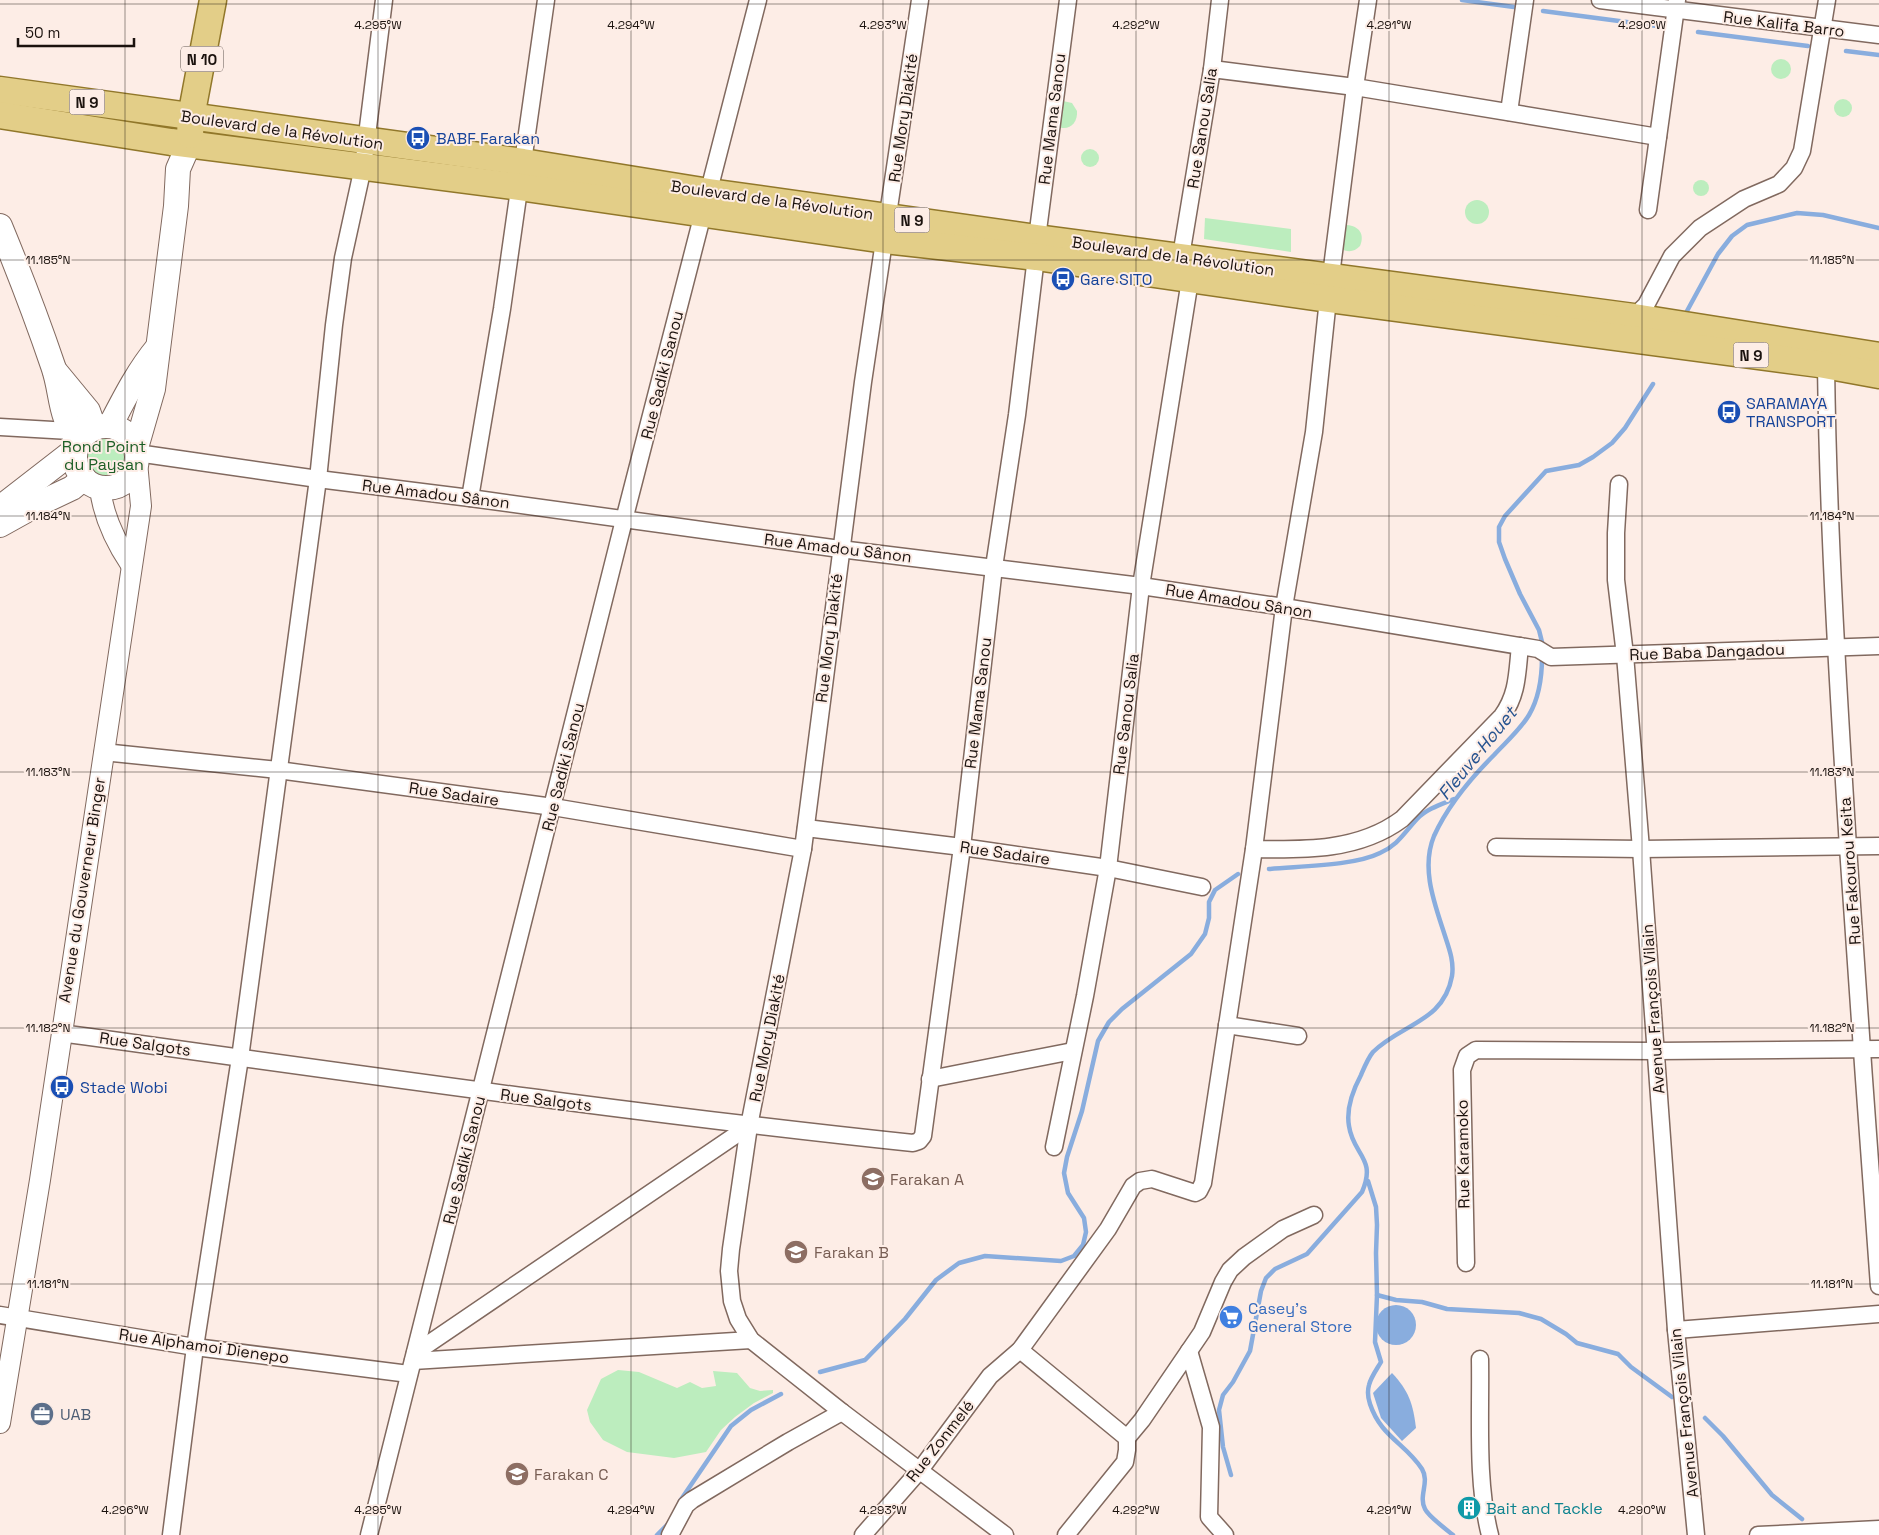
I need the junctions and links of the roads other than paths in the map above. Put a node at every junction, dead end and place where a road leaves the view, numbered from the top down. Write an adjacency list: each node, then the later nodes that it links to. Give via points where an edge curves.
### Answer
1 (196, 0): 21 (main road, N 10)
2 (213, 0): 21 (main road, N 10)
3 (384, 0): 23 (street)
4 (546, 0): 26 (street)
5 (758, 0): 27 (street, Rue Sadiki Sanou)
6 (920, 0): 30 (street, Rue Mory Diakité)
7 (1068, 0): 31 (street, Rue Mama Sanou)
8 (1220, 0): 16 (street, Rue Sanou Salia)
9 (1368, 0): 17 (street)
10 (1525, 0): 19 (street)
11 (1600, 0): 13 (street, Rue Kalifa Barro)
12 (1827, 0): 14 (street)
13 (1676, 5): 14 (street, Rue Kalifa Barro); 22 (street)
14 (1822, 28): 15 (street, Rue Kalifa Barro); 35 (street, via 1802,151 1794,168 1779,184 1744,199 1700,228 1672,256 1646,305)
15 (1879, 34)
16 (1212, 69): 17 (street); 32 (street, Rue Sanou Salia)
17 (1355, 87): 19 (street); 34 (street)
18 (0, 90): 21 (main road, Boulevard de la Révolution / N 9)
19 (1509, 112): 22 (street)
20 (0, 115): 24 (main road, Boulevard de la Révolution / N 9)
21 (182, 116): 23 (main road, Boulevard de la Révolution / N 9); 24 (main road, N 10)
22 (1658, 137): 28 (street)
23 (367, 141): 25 (street); 26 (main road, Boulevard de la Révolution / N 9)
24 (180, 143): 25 (main road, Boulevard de la Révolution / N 9); 36 (main road, Avenue du Gouverneur Binger / N 10)
25 (363, 167): 26 (main road, Boulevard de la Révolution / N 9); 43 (street, via 343,258)
26 (521, 175): 27 (main road, Boulevard de la Révolution / N 9); 46 (street)
27 (706, 202): 30 (main road, Boulevard de la Révolution / N 9); 48 (street, Rue Sadiki Sanou)
28 (1648, 210)
29 (0, 226): 41 (main road, via 54,370 88,411)
30 (887, 228): 31 (main road, Boulevard de la Révolution / N 9); 50 (street, Rue Mory Diakité)
31 (1036, 248): 32 (main road, Boulevard de la Révolution / N 9); 33 (main road, Boulevard de la Révolution / N 9); 52 (street, Rue Mama Sanou, via 1017,415)
32 (1181, 256): 34 (main road, Boulevard de la Révolution / N 9)
33 (1190, 280): 34 (main road, Boulevard de la Révolution / N 9); 53 (street, Rue Sanou Salia)
34 (1329, 289): 35 (main road, Boulevard de la Révolution / N 9); 54 (street, via 1314,432)
35 (1628, 327): 37 (main road, N 9); 38 (main road, N 9)
36 (159, 346): 41 (main road, via 121,402); 42 (main road, Avenue du Gouverneur Binger / N 10, via 153,389)
37 (1879, 356)
38 (1826, 365): 39 (main road, N 9); 57 (street, Rue Fakourou Keita, via 1830,544)
39 (1879, 375)
40 (0, 427): 41 (street)
41 (86, 435): 42 (main road, via 124,431); 44 (main road, via 76,465); 47 (main road)
42 (137, 454): 43 (street, Rue Amadou Sânon); 44 (main road, via 136,470 127,481 114,487); 51 (street, Avenue du Gouverneur Binger / N 10, via 141,506)
43 (318, 479): 46 (street, Rue Amadou Sânon); 61 (street)
44 (92, 483): 49 (main road, via 72,488); 51 (street, via 116,543)
45 (1619, 484): 59 (street, Avenue François Vilain, via 1615,562)
46 (470, 498): 48 (street, Rue Amadou Sânon)
47 (0, 508)
48 (624, 520): 50 (street, Rue Amadou Sânon); 62 (street, Rue Sadiki Sanou)
49 (0, 525)
50 (840, 549): 52 (street, Rue Amadou Sânon); 63 (street, Rue Mory Diakité)
51 (131, 565): 60 (street, Avenue du Gouverneur Binger / N 10)
52 (994, 567): 53 (street, Rue Amadou Sânon); 66 (street, Rue Mama Sanou)
53 (1141, 586): 54 (street, Rue Amadou Sânon); 71 (street, Rue Sanou Salia)
54 (1284, 607): 55 (street, Rue Amadou Sânon); 69 (street)
55 (1520, 646): 58 (street, Rue Amadou Sânon); 69 (street, via 1510,706 1402,819 1374,835 1330,847)
56 (1879, 646): 57 (street, Rue Baba Dangadou)
57 (1837, 648): 59 (street, Rue Baba Dangadou); 64 (street, Rue Fakourou Keita)
58 (1544, 653): 59 (street, Rue Baba Dangadou)
59 (1625, 655): 70 (street, Avenue François Vilain)
60 (103, 752): 61 (street, Rue Sadaire); 74 (street, Avenue du Gouverneur Binger / N 10)
61 (278, 770): 62 (street, Rue Sadaire); 80 (street)
62 (553, 807): 68 (street, Rue Sadaire); 82 (street, Rue Sadiki Sanou)
63 (806, 828): 66 (street, Rue Sadaire); 68 (street, Rue Mory Diakité)
64 (1848, 846): 65 (street); 70 (street); 76 (street, Rue Fakourou Keita)
65 (1879, 846)
66 (962, 847): 71 (street, Rue Sadaire); 81 (street, Rue Mama Sanou)
67 (1496, 847): 70 (street)
68 (803, 849): 83 (street, Rue Mory Diakité)
69 (1254, 849): 73 (street)
70 (1642, 849): 79 (street, Avenue François Vilain)
71 (1108, 868): 72 (street, Rue Sadaire); 78 (street, Rue Sanou Salia)
72 (1202, 888)
73 (1227, 1025): 75 (street); 94 (street, Rue Zonmelé, via 1202,1188 1195,1193 1152,1179 1133,1186 1108,1229)
74 (61, 1033): 80 (street, Rue Salgots); 90 (street, Avenue du Gouverneur Binger / N 10, via 42,1170)
75 (1298, 1036)
76 (1861, 1049): 77 (street); 79 (street); 88 (street, Rue Fakourou Keita)
77 (1879, 1049)
78 (1074, 1051): 81 (street); 85 (street, Rue Sanou Salia)
79 (1656, 1051): 87 (street, Rue Karamoko, via 1476,1050 1467,1056 1462,1070); 91 (street, Avenue François Vilain)
80 (240, 1058): 82 (street, Rue Salgots); 93 (street)
81 (930, 1080): 84 (street, Rue Mama Sanou, via 923,1136)
82 (481, 1091): 83 (street, Rue Salgots); 97 (street, Rue Sadiki Sanou)
83 (750, 1126): 84 (street, Rue Salgots); 92 (street, Rue Mory Diakité, via 730,1271 732,1301); 97 (street)
84 (913, 1144)
85 (1054, 1147)
86 (1314, 1215): 95 (street, via 1283,1229 1230,1270 1202,1332)
87 (1466, 1263)
88 (1879, 1286)
89 (1879, 1314): 91 (street)
90 (9, 1316): 93 (street, Rue Alphamoi Dienepo); 99 (street, Avenue du Gouverneur Binger / N 10)
91 (1676, 1330): 111 (street, Avenue François Vilain)
92 (751, 1340): 97 (street, Rue Alphamoi Dienepo); 98 (street)
93 (195, 1347): 97 (street, Rue Alphamoi Dienepo); 103 (street)
94 (1020, 1350): 100 (street); 101 (street, Rue Zonmelé, via 990,1376)
95 (1189, 1351): 100 (street); 109 (street, via 1211,1427 1210,1517)
96 (1480, 1359): 110 (street, via 1482,1494)
97 (412, 1363): 104 (street, Rue Sadiki Sanou)
98 (842, 1412): 101 (street); 105 (street, via 692,1500)
99 (0, 1423)
100 (1127, 1438): 108 (street, via 1125,1462)
101 (920, 1470): 106 (street, Rue Zonmelé); 107 (street)
102 (1879, 1529): 112 (street)
103 (171, 1535)
104 (369, 1535)
105 (670, 1535)
106 (863, 1535)
107 (1005, 1535)
108 (1066, 1535)
109 (1225, 1535)
110 (1490, 1535)
111 (1696, 1535)
112 (1758, 1535)

